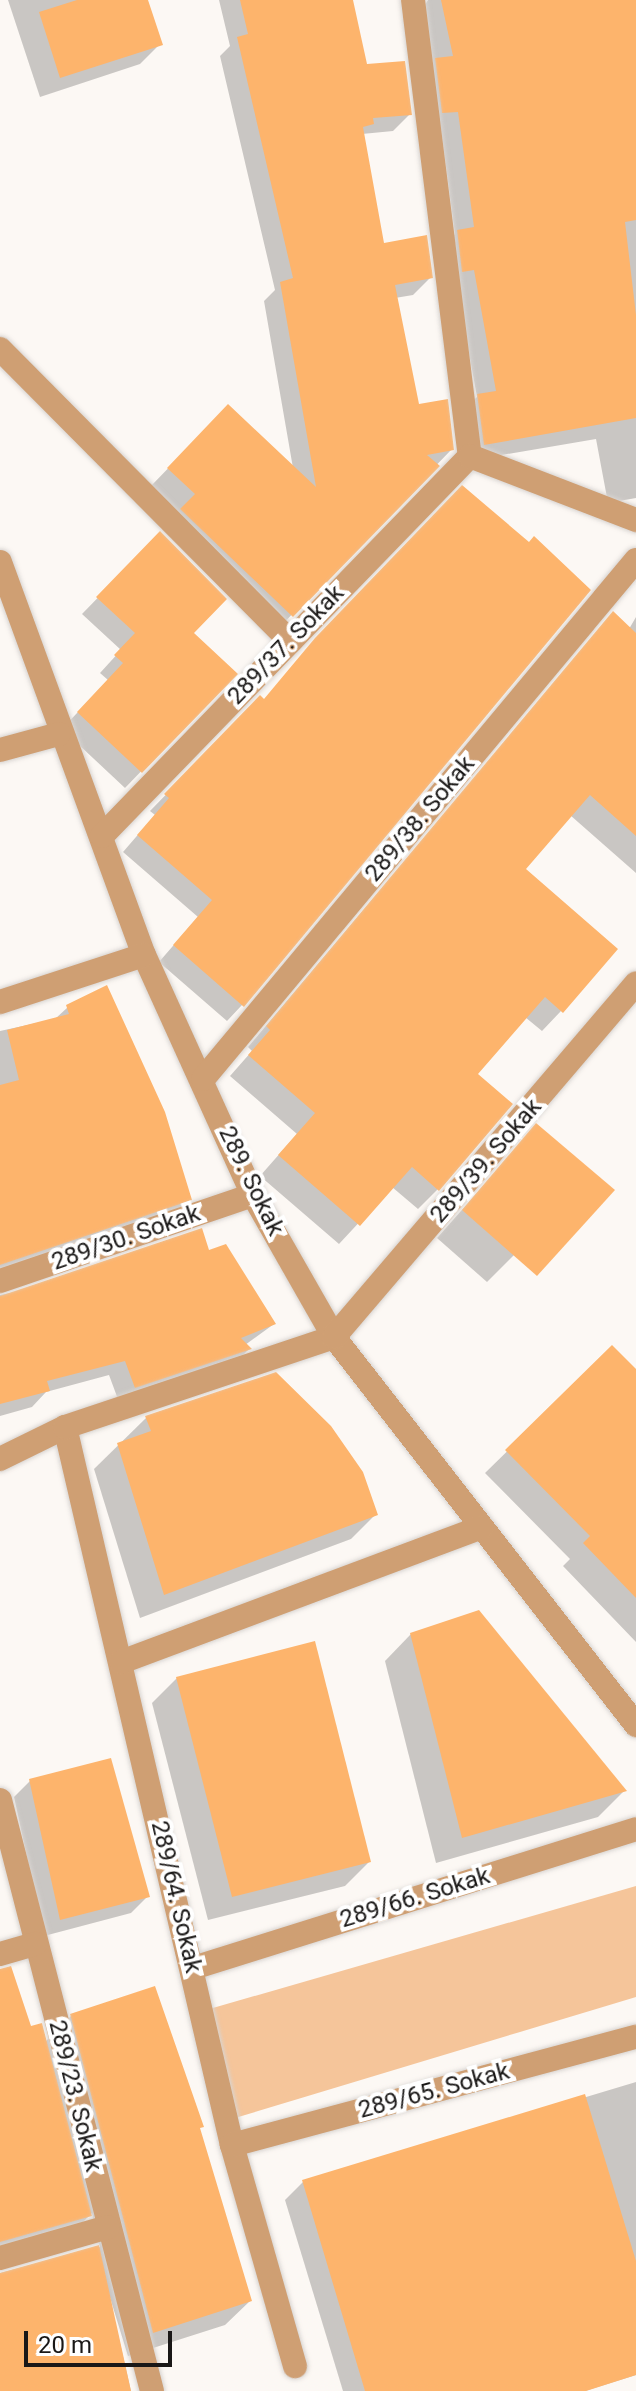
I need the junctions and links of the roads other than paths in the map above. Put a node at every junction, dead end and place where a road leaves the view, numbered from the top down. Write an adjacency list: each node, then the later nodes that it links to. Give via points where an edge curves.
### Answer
1 (413, 0): 3 (street)
2 (0, 349): 7 (street)
3 (470, 456): 4 (street); 7 (street, 289/37. Sokak)
4 (636, 520)
5 (636, 560): 15 (street, 289/38. Sokak)
6 (0, 562): 8 (street, 289. Sokak)
7 (290, 641): 10 (street, 289/37. Sokak)
8 (59, 734): 9 (street); 10 (street, 289. Sokak)
9 (0, 750)
10 (102, 836): 11 (street, 289. Sokak)
11 (144, 955): 13 (street); 15 (street, 289. Sokak)
12 (636, 983): 14 (street, 289/39. Sokak)
13 (0, 1002)
14 (626, 1014): 18 (street, 289/39. Sokak)
15 (203, 1079): 16 (street, 289. Sokak)
16 (253, 1195): 17 (street, 289/30. Sokak); 18 (street, 289. Sokak)
17 (0, 1281)
18 (334, 1337): 19 (street); 21 (street, 289. Sokak)
19 (65, 1427): 20 (street); 22 (street, 289/64. Sokak)
20 (0, 1459)
21 (482, 1527): 22 (street); 23 (street, 289. Sokak)
22 (121, 1662): 28 (street, 289/64. Sokak)
23 (636, 1725)
24 (0, 1800): 26 (street, 289/23. Sokak)
25 (636, 1829): 28 (street, 289/66. Sokak)
26 (36, 1944): 27 (street); 31 (street, 289/23. Sokak)
27 (0, 1954)
28 (193, 1968): 30 (street, 289/64. Sokak)
29 (636, 2037): 30 (street, 289/65. Sokak)
30 (232, 2145): 33 (street, 289/64. Sokak)
31 (108, 2227): 32 (street); 34 (street, 289/23. Sokak)
32 (0, 2258)
33 (295, 2366)
34 (152, 2391)

